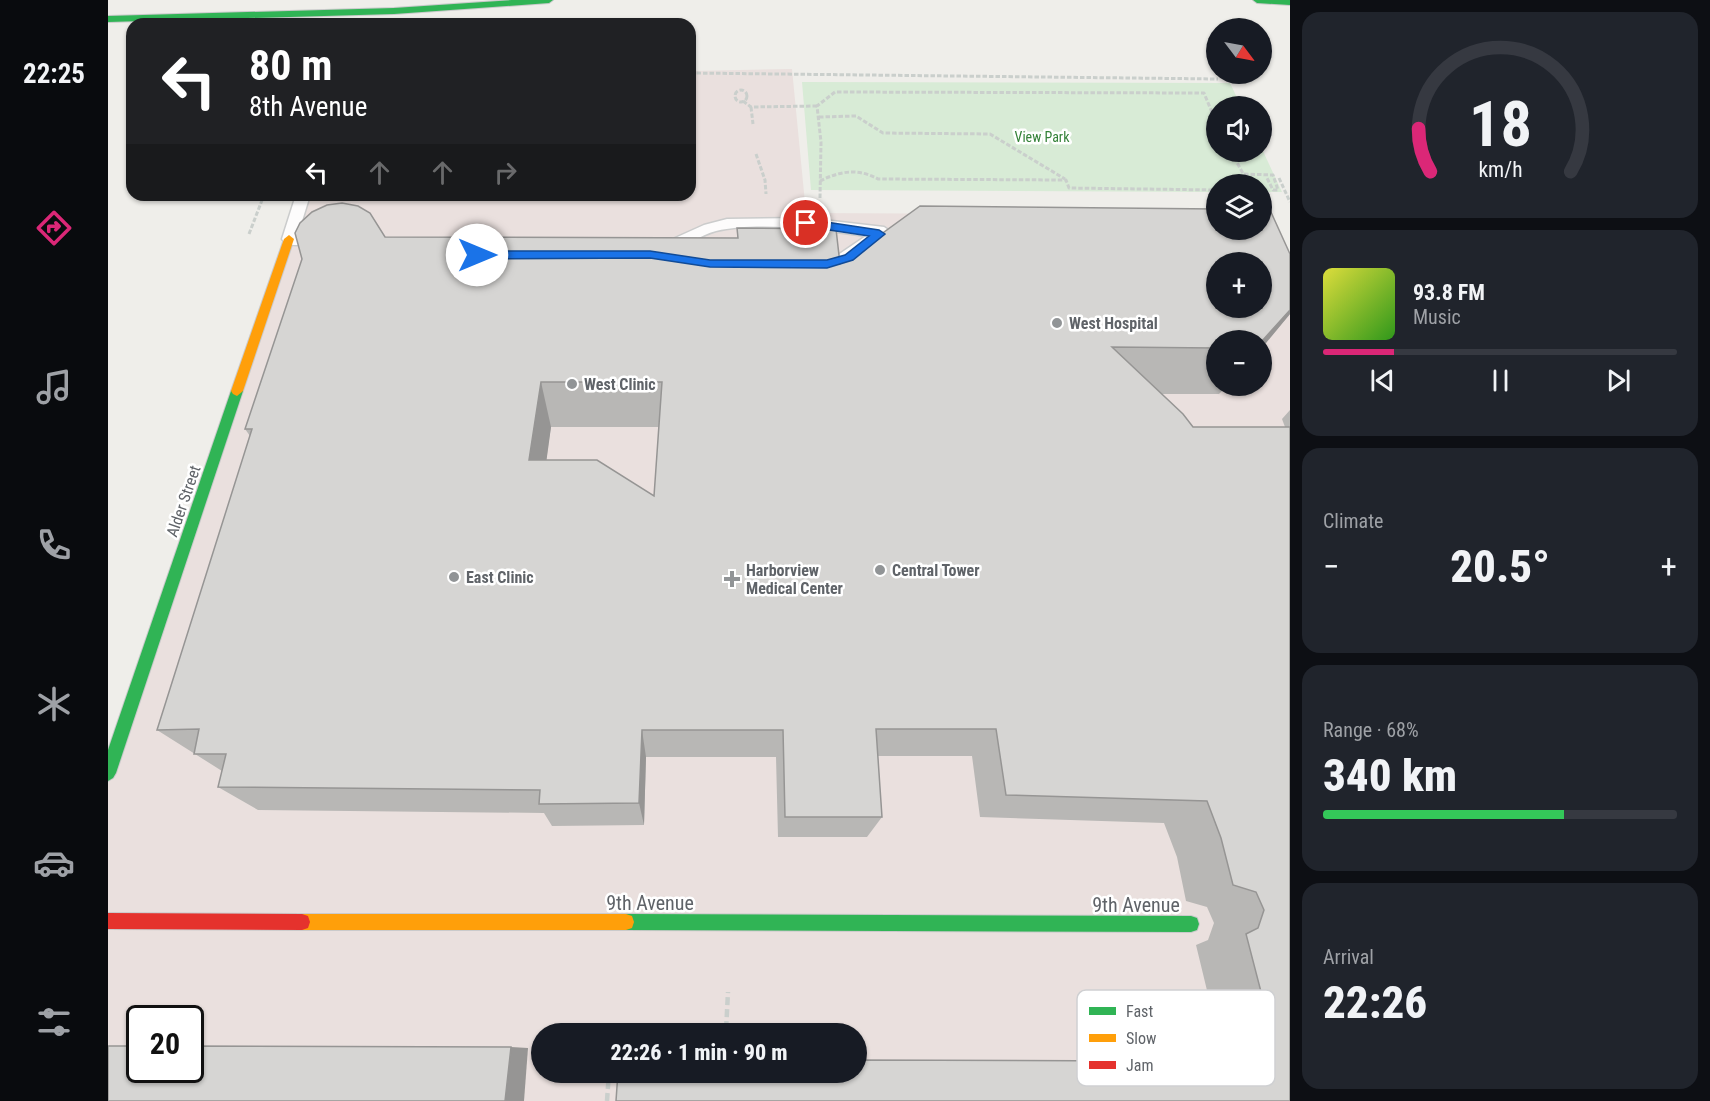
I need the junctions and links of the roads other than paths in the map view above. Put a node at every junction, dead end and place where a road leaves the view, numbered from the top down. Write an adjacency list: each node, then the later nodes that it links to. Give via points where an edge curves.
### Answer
1 (549, 0): 5 (main road, via 394,11)
2 (1257, 0): 3 (main road)
3 (1290, 2)
4 (126, 18): 6 (main road)
5 (144, 18)
6 (108, 19)
7 (301, 201): 11 (lane)
8 (897, 229): 9 (lane)
9 (879, 234): 12 (lane, via 806,223 727,225 709,228 660,254); 13 (lane, via 849,258)
10 (324, 238): 11 (lane)
11 (289, 239): 14 (main road, Alder Street)
12 (681, 260)
13 (800, 264)
14 (108, 773)
15 (108, 921): 16 (main road, 9th Avenue)
16 (1191, 924)

